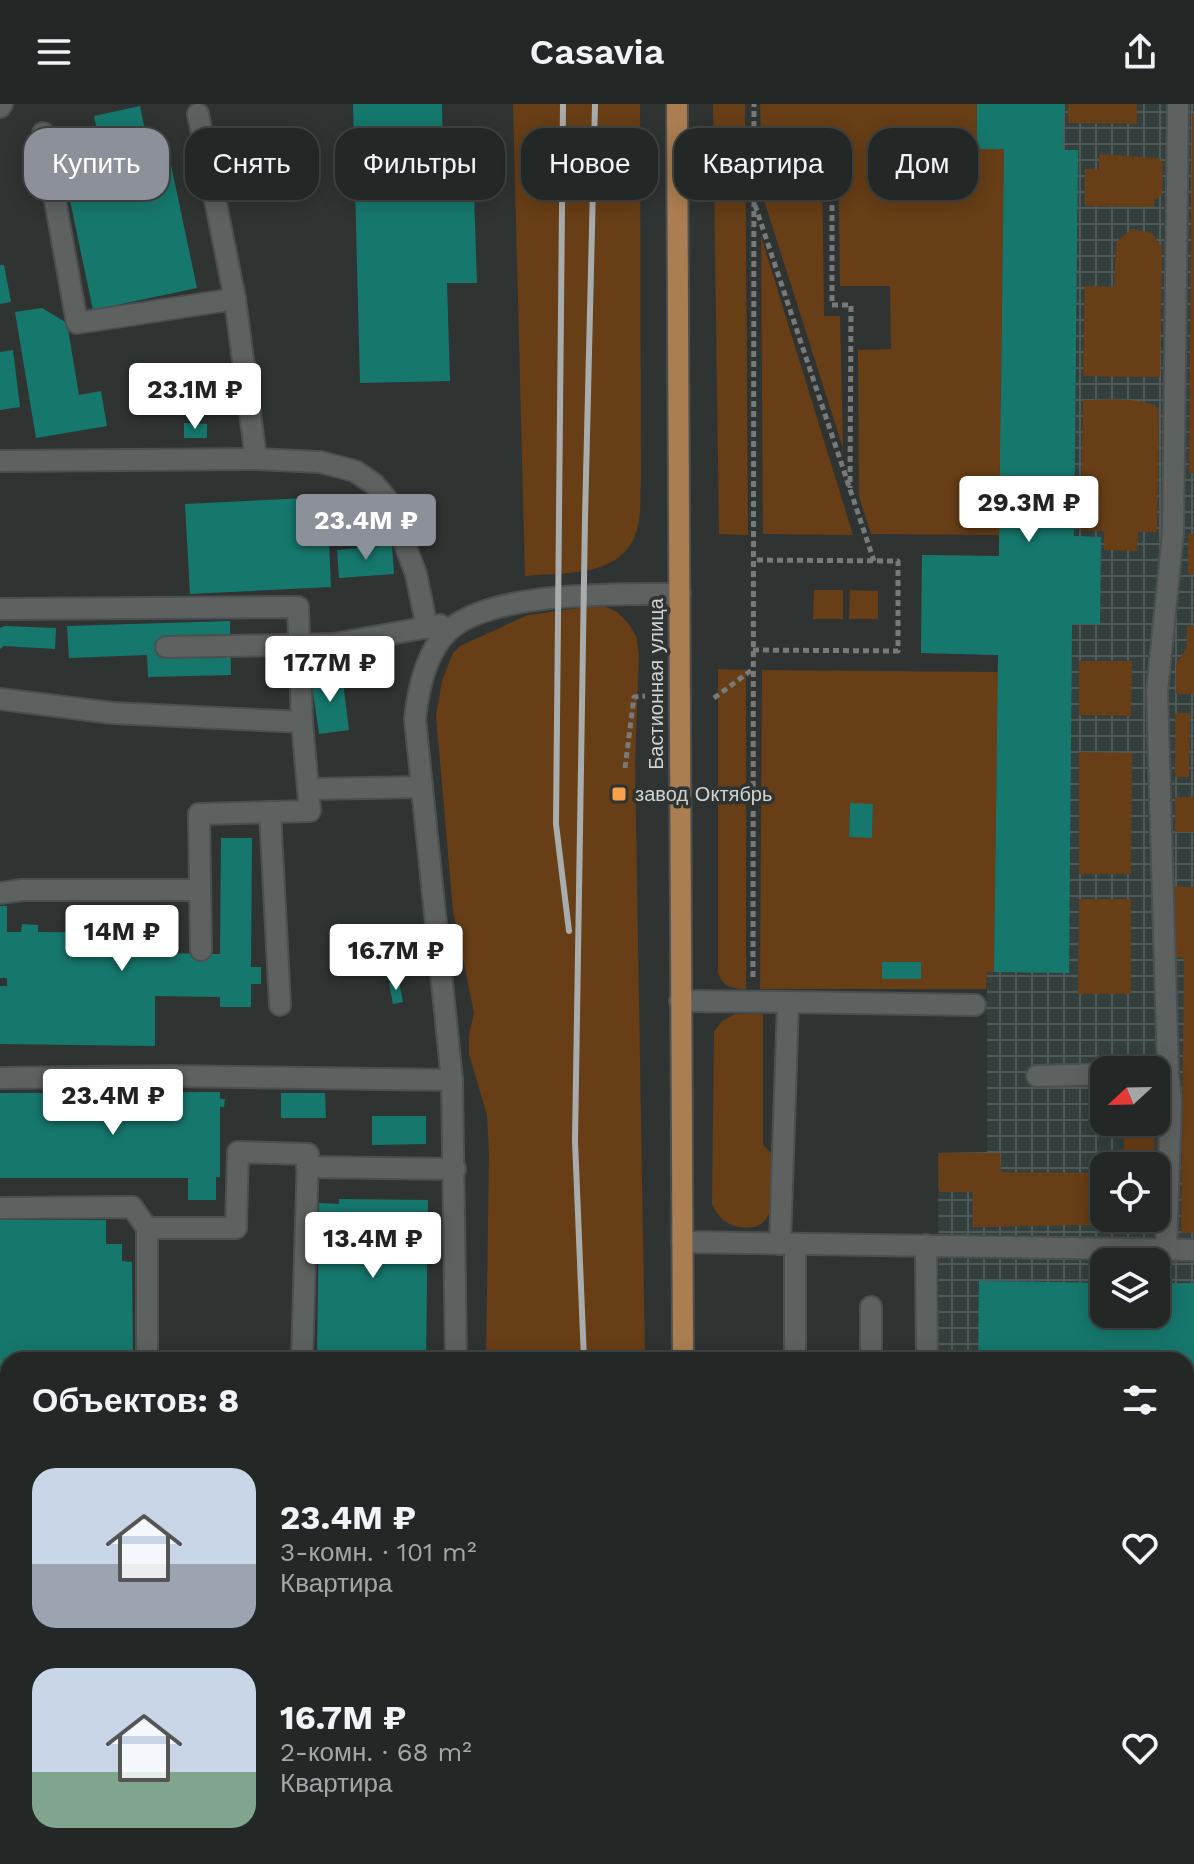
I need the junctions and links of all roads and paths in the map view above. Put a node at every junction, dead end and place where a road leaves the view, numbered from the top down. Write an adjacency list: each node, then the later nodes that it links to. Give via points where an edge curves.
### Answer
1 (677, 104): 15 (main road, Бастионная улица)
2 (754, 104): 5 (path)
3 (1178, 104): 39 (lane, via 1173,533 1157,691)
4 (198, 114): 9 (lane)
5 (754, 128)
6 (55, 200): 9 (lane, via 77,323)
7 (754, 200): 12 (path); 13 (path)
8 (832, 200): 12 (path, via 832,305 851,305)
9 (235, 299): 10 (lane)
10 (256, 459): 11 (lane); 18 (lane, via 320,462 355,471 374,484 389,502 405,541)
11 (0, 461)
12 (850, 488): 14 (path)
13 (753, 560): 14 (path); 21 (path)
14 (874, 561): 21 (path, via 898,561 898,651)
15 (680, 594): 17 (lane, via 527,602); 34 (main road, Бастионная улица)
16 (0, 609): 19 (lane, via 298,607)
17 (459, 622): 18 (lane); 28 (lane, via 434,648 418,693 415,719)
18 (427, 628): 19 (lane)
19 (299, 646): 20 (lane); 26 (lane)
20 (166, 647)
21 (753, 650): 22 (path)
22 (753, 669): 24 (path); 35 (path)
23 (645, 696): 27 (path, via 634,697)
24 (714, 698)
25 (0, 699): 26 (lane, via 112,713)
26 (302, 722): 29 (lane)
27 (625, 768)
28 (422, 787): 29 (lane); 43 (lane)
29 (309, 789): 30 (lane, via 310,811)
30 (270, 812): 31 (lane, via 199,814); 37 (lane)
31 (200, 890): 32 (lane); 33 (lane)
32 (0, 893)
33 (201, 950)
34 (680, 1001): 35 (lane); 51 (main road, Бастионная улица)
35 (752, 1002): 36 (lane)
36 (788, 1002): 38 (lane); 52 (lane)
37 (280, 1005)
38 (975, 1005)
39 (1162, 1056)
40 (1090, 1074): 41 (lane)
41 (1037, 1076)
42 (0, 1078): 43 (lane)
43 (452, 1080): 48 (lane)
44 (1170, 1098): 45 (lane)
45 (1170, 1131)
46 (1170, 1136): 55 (lane)
47 (307, 1167): 48 (lane); 50 (lane, via 308,1154 238,1152 236,1228); 60 (lane)
48 (455, 1169): 61 (lane)
49 (0, 1208): 50 (lane, via 132,1207)
50 (147, 1228): 59 (lane)
51 (682, 1242): 52 (lane); 62 (main road, Бастионная улица)
52 (788, 1244): 53 (lane); 63 (lane)
53 (926, 1245): 54 (lane); 65 (lane)
54 (1090, 1248)
55 (1166, 1248)
56 (1170, 1250): 57 (lane)
57 (1194, 1250)
58 (871, 1307): 64 (lane)
59 (147, 1352)
60 (302, 1352)
61 (456, 1352)
62 (683, 1352)
63 (795, 1352)
64 (871, 1352)
65 (927, 1352)

